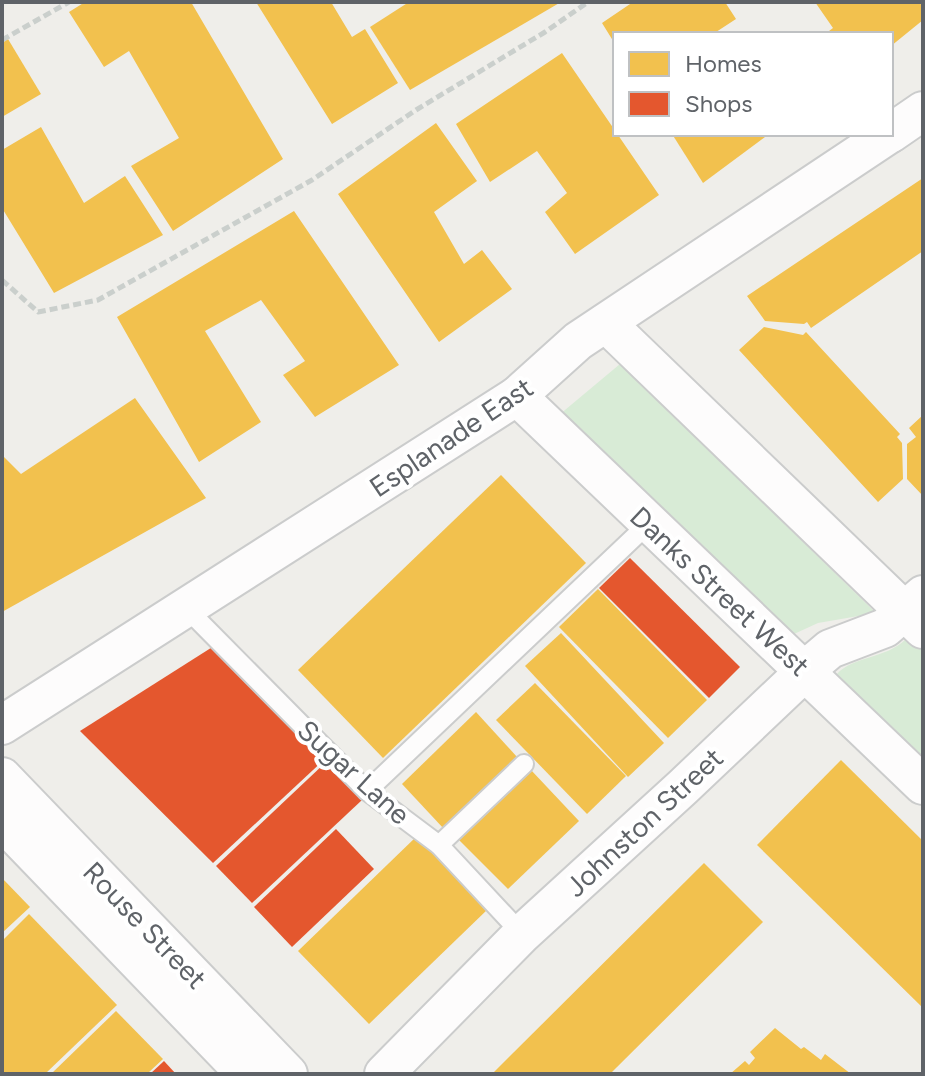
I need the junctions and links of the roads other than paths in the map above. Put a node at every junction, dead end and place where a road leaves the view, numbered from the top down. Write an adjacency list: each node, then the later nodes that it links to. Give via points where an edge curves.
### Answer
1 (923, 111): 2 (street, Esplanade East)
2 (893, 131)
3 (886, 136): 4 (street, Esplanade East)
4 (606, 323): 5 (street, Esplanade East, via 571,346); 8 (street)
5 (517, 396): 6 (street, Danks Street West); 7 (street, Esplanade East)
6 (648, 524): 9 (street, Danks Street West); 14 (lane)
7 (186, 608): 10 (street, Esplanade East); 14 (lane, Sugar Lane)
8 (917, 612): 9 (street, Johnston Street, via 830,649)
9 (805, 671): 13 (street, Danks Street West); 17 (street, Johnston Street)
10 (2, 725)
11 (524, 764): 16 (lane)
12 (2, 777): 19 (street, Rouse Street)
13 (923, 785)
14 (367, 791): 16 (lane, Sugar Lane)
15 (2, 821): 18 (street, Rouse Street)
16 (439, 845): 17 (lane, Sugar Lane)
17 (522, 934): 20 (street, Johnston Street)
18 (246, 1074)
19 (288, 1074)
20 (384, 1074)

